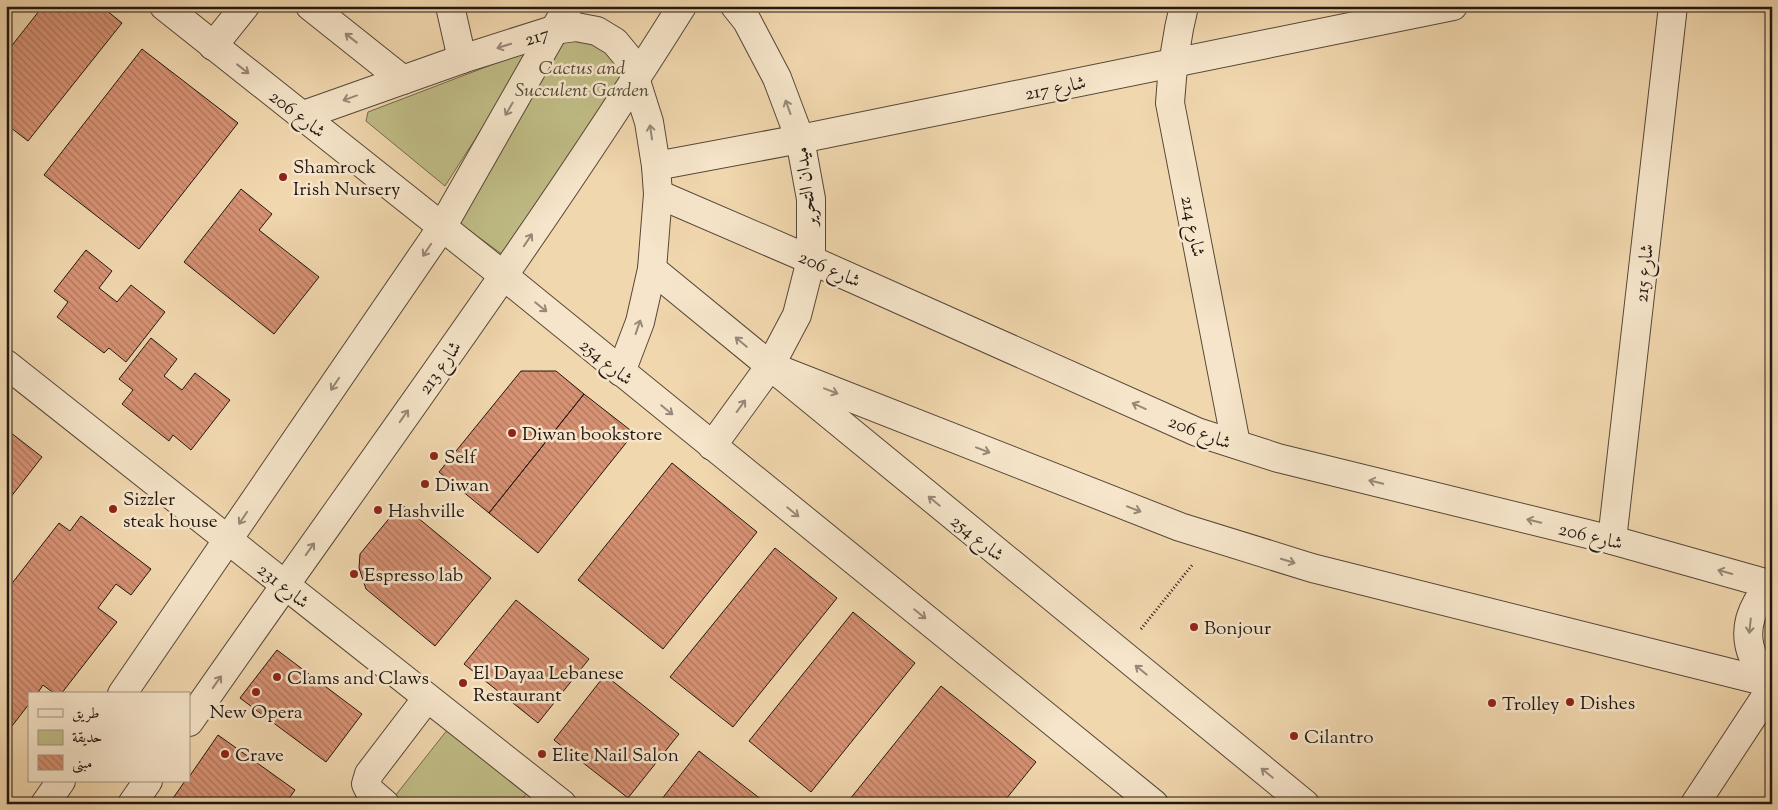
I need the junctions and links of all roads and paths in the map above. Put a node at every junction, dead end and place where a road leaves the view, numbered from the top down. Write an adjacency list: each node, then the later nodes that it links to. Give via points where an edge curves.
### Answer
1 (164, 6): 12 (street, شارع 206)
2 (245, 6): 12 (street)
3 (310, 6): 16 (street, one-way to 3)
4 (450, 6): 13 (street)
5 (568, 6): 11 (street)
6 (682, 6): 15 (street, شارع 213)
7 (735, 6): 18 (street, ميدان التحرير, one-way to 7, via 777,78)
8 (1184, 6): 14 (street, شارع 214)
9 (1453, 6): 14 (street, شارع 217)
10 (1674, 6): 32 (street, شارع 215)
11 (554, 30): 13 (street, 217, one-way to 13); 15 (street, 217, via 576,27 597,31 615,42 629,59); 21 (street, one-way to 21)
12 (214, 46): 17 (street, شارع 206, one-way to 17)
13 (462, 59): 16 (street, 217)
14 (1172, 64): 18 (street, شارع 217); 28 (street, شارع 214, via 1170,103)
15 (637, 79): 19 (street, 217, one-way to 15, via 649,122); 24 (street, شارع 213, one-way to 15)
16 (403, 80): 17 (street, 217, one-way to 17)
17 (301, 116): 21 (street, شارع 206)
18 (800, 139): 19 (street, شارع 217); 22 (street, ميدان التحرير, via 811,198)
19 (656, 166): 20 (street, 217)
20 (658, 194): 22 (street, شارع 206); 23 (street, 217)
21 (442, 227): 24 (street, شارع 206); 31 (street, one-way to 31)
22 (811, 260): 26 (street, ميدان التحرير, via 797,315); 28 (street, شارع 206, one-way to 22, via 1197,432)
23 (652, 269): 26 (street, شارع 254, one-way to 23); 27 (street, 217, one-way to 23, via 640,322)
24 (504, 276): 27 (street, شارع 254, one-way to 27); 33 (street, شارع 213, one-way to 24)
25 (6, 364): 31 (street, شارع 231)
26 (770, 366): 29 (street, ميدان التحرير, one-way to 26); 30 (street, one-way to 30); 35 (street, شارع 254, one-way to 26)
27 (621, 372): 29 (street, شارع 254, one-way to 29)
28 (1236, 444): 32 (street, شارع 206, one-way to 28, via 1278,458)
29 (712, 446): 46 (street, شارع 254, one-way to 46)
30 (1214, 538): 35 (path); 36 (street, one-way to 36, via 1322,571)
31 (228, 540): 33 (street, شارع 231); 37 (street)
32 (1612, 540): 34 (street, شارع 206, one-way to 32)
33 (284, 585): 38 (street, شارع 231); 39 (street, شارع 213, one-way to 33)
34 (1772, 585): 36 (street, one-way to 36, via 1757,602 1748,623 1748,645 1757,666)
35 (1121, 654): 47 (street, شارع 254, one-way to 35)
36 (1772, 685): 48 (street)
37 (123, 692)
38 (427, 698): 44 (street, via 369,774 366,784 369,790); 45 (street, شارع 231)
39 (190, 721)
40 (60, 782): 42 (street)
41 (147, 782): 43 (street)
42 (45, 804)
43 (132, 804)
44 (386, 804)
45 (562, 804)
46 (1154, 804)
47 (1304, 804)
48 (1695, 804)

